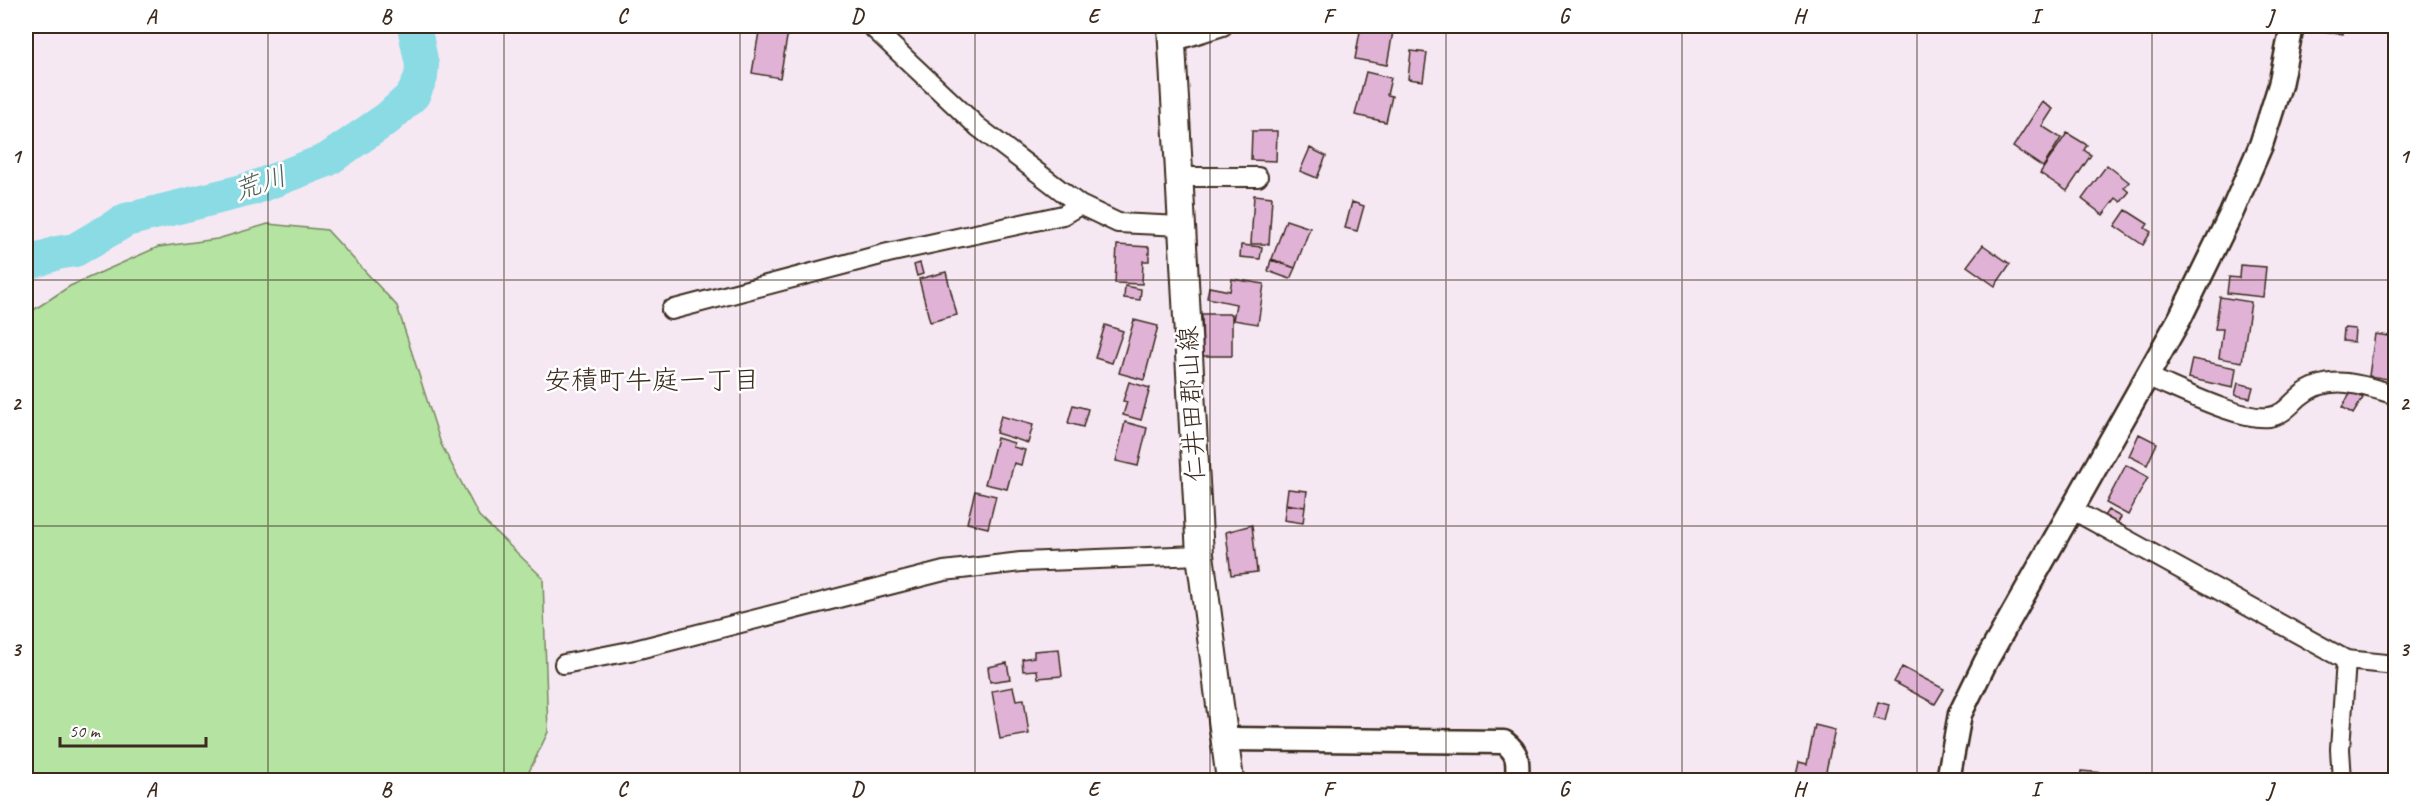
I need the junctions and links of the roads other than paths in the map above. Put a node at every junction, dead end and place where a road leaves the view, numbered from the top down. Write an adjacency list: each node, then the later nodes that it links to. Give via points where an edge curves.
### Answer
1 (871, 26): 7 (street, via 978,127)
2 (1223, 26): 4 (street)
3 (2292, 26): 10 (street, via 2280,86 2261,145 2226,225)
4 (1171, 34): 5 (main road, 仁井田郡山線)
5 (1179, 177): 6 (street); 8 (main road, 仁井田郡山線)
6 (1258, 177)
7 (1080, 205): 8 (street, via 1118,222); 9 (street, via 1049,218 888,253)
8 (1181, 226): 13 (main road, 仁井田郡山線)
9 (671, 310)
10 (2148, 377): 11 (street, via 2233,411 2261,417 2278,415 2309,389 2331,382 2354,383); 12 (street)
11 (2396, 395)
12 (2073, 510): 14 (street); 20 (street, via 1960,714)
13 (1200, 555): 15 (street, via 1021,562 944,571 635,650); 17 (main road, 仁井田郡山線)
14 (2346, 660): 16 (street); 21 (street, via 2340,749)
15 (564, 664)
16 (2396, 665)
17 (1226, 739): 18 (main road, 仁井田郡山線); 19 (street, via 1504,742 1518,759)
18 (1230, 780)
19 (1517, 780)
20 (1948, 780)
21 (2342, 780)

